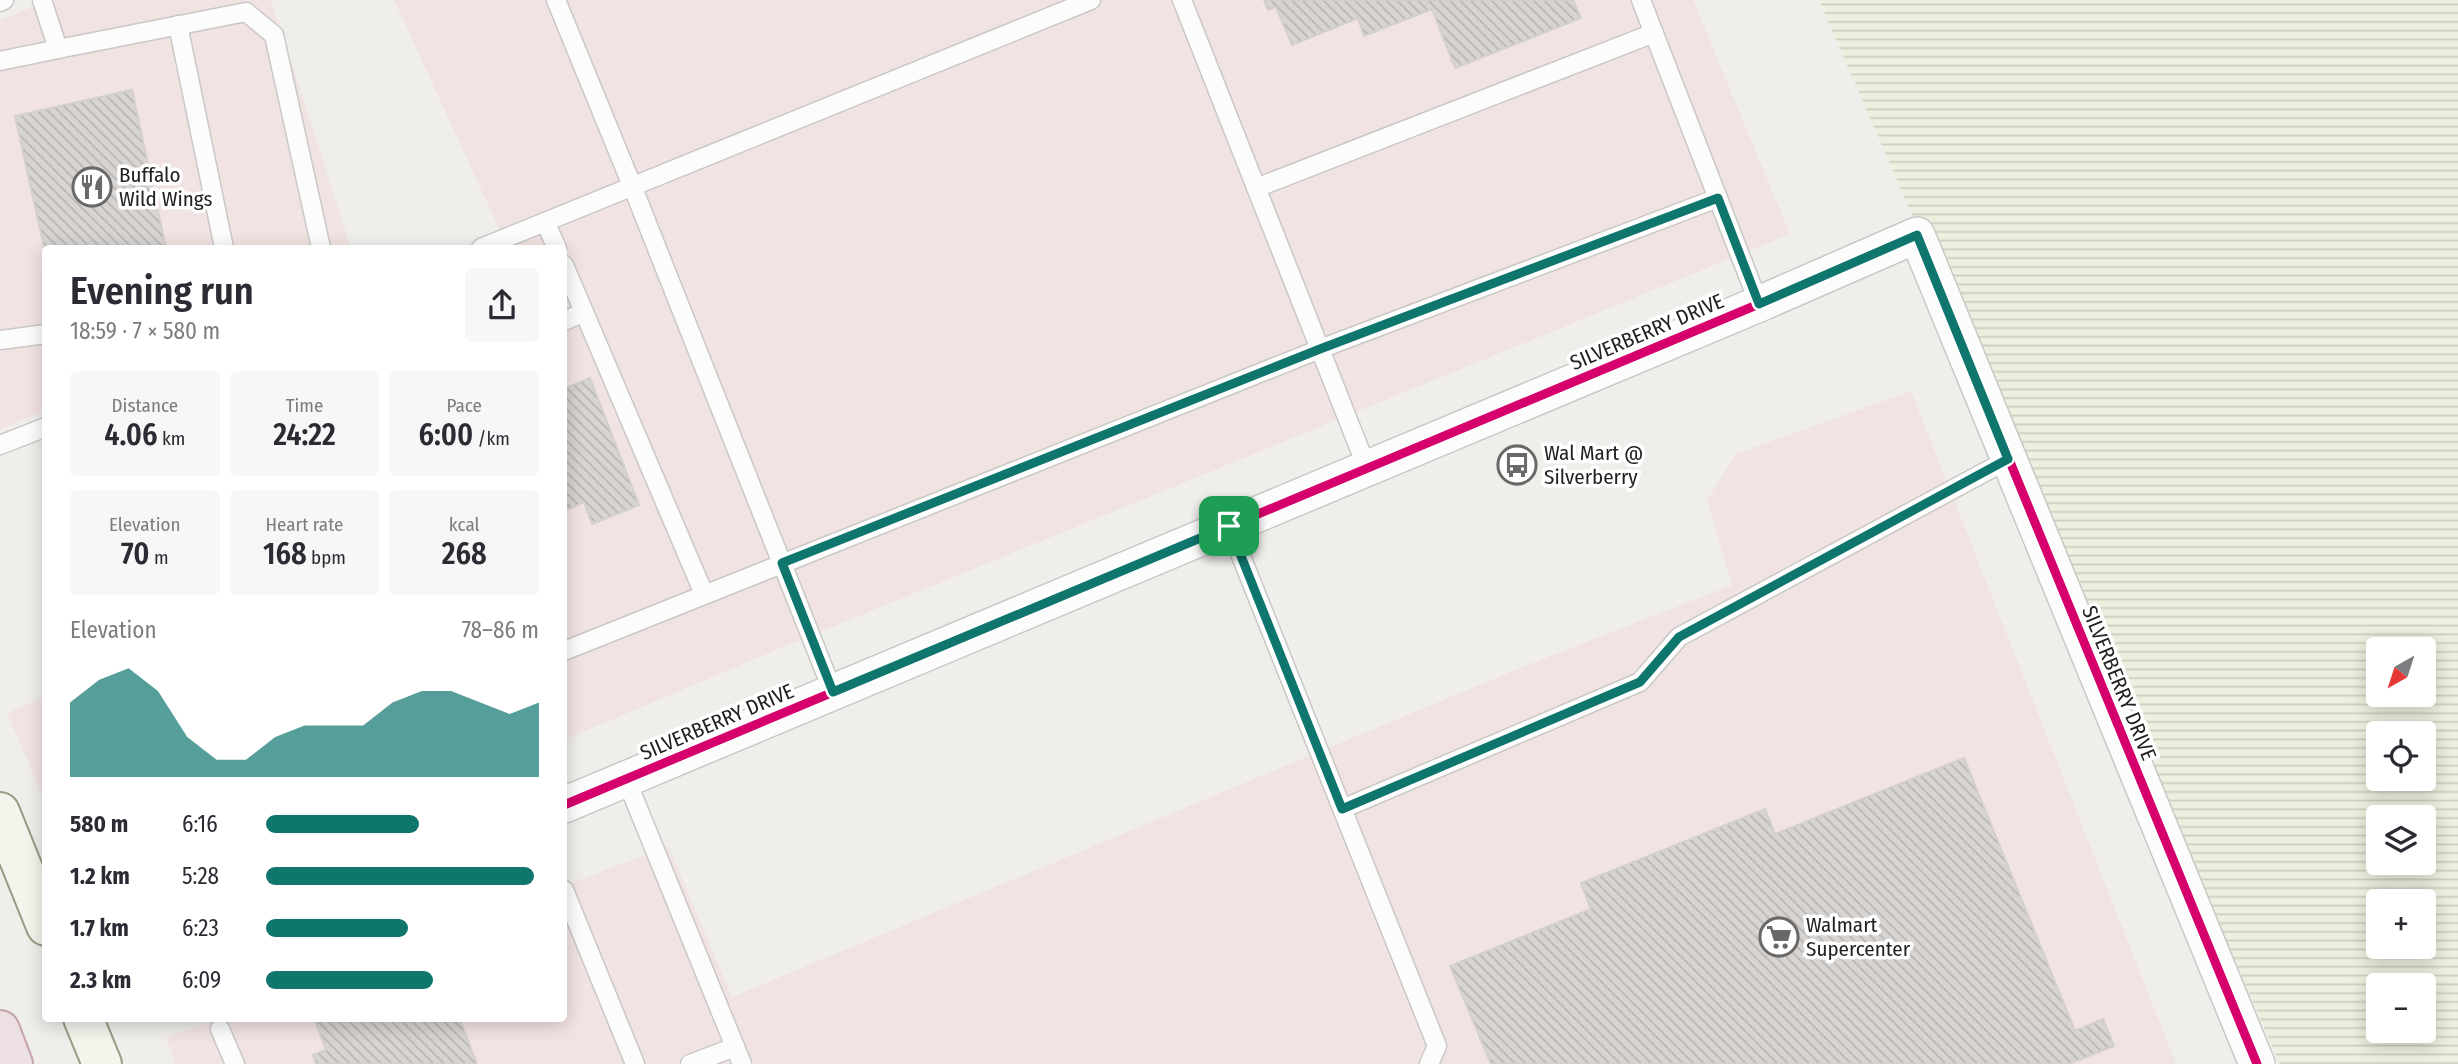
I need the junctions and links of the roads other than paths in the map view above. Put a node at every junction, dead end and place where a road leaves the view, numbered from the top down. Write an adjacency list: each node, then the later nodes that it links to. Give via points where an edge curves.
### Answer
1 (42, 0): 8 (lane)
2 (556, 0): 10 (lane)
3 (1091, 0): 10 (lane)
4 (1182, 0): 11 (lane)
5 (1641, 0): 7 (lane)
6 (178, 25): 8 (lane); 14 (lane); 15 (lane, via 246,12 274,35)
7 (1654, 33): 11 (lane); 12 (lane)
8 (58, 49): 9 (lane)
9 (0, 61)
10 (633, 188): 13 (lane); 30 (lane)
11 (1256, 188): 24 (lane)
12 (1718, 198): 19 (lane); 24 (lane)
13 (545, 222): 16 (lane); 17 (lane)
14 (223, 245)
15 (320, 245)
16 (488, 245)
17 (555, 245)
18 (567, 272): 20 (lane)
19 (1759, 304): 27 (street, SILVERBERRY DRIVE, via 1917,235); 28 (street, SILVERBERRY DRIVE)
20 (584, 312): 21 (lane); 31 (lane)
21 (567, 320)
22 (42, 335): 23 (lane)
23 (0, 340)
24 (1320, 349): 28 (lane); 30 (lane)
25 (42, 429): 26 (lane)
26 (0, 445)
27 (2008, 459): 36 (lane, via 1679,637 1640,682); 51 (street, SILVERBERRY DRIVE)
28 (1367, 468): 29 (street, SILVERBERRY DRIVE)
29 (1229, 526): 33 (street, SILVERBERRY DRIVE); 36 (lane)
30 (782, 563): 31 (lane); 33 (lane)
31 (704, 594): 32 (lane)
32 (567, 650)
33 (833, 692): 34 (street, SILVERBERRY DRIVE)
34 (626, 779): 35 (street, SILVERBERRY DRIVE); 43 (lane)
35 (567, 804)
36 (1342, 809): 50 (lane, via 1437,1046)
37 (0, 812): 39 (main road)
38 (567, 897): 47 (lane)
39 (42, 916)
40 (85, 1022): 45 (main road)
41 (220, 1029): 46 (lane)
42 (0, 1030): 44 (highway)
43 (735, 1047): 48 (lane); 49 (lane)
44 (13, 1064)
45 (102, 1064)
46 (235, 1064)
47 (635, 1064)
48 (690, 1064)
49 (742, 1064)
50 (1429, 1064)
51 (2257, 1064)

